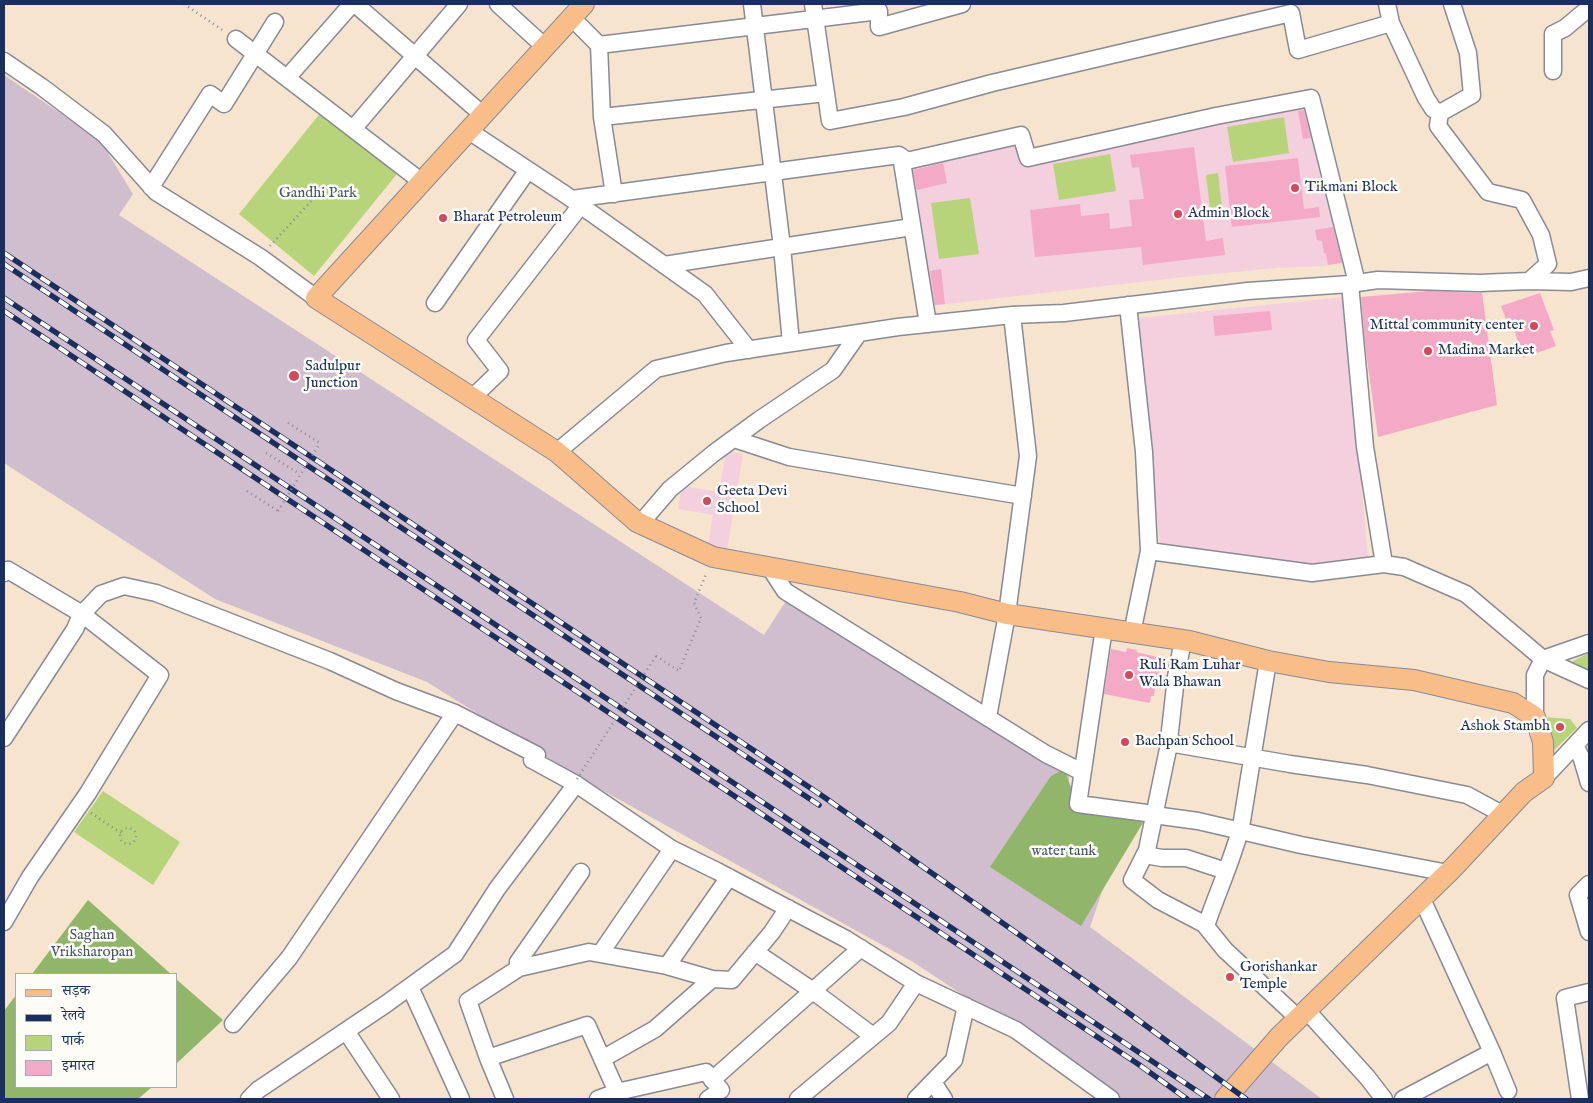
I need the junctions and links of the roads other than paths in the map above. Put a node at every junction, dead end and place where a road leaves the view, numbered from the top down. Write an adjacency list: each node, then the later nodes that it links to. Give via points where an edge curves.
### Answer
1 (354, 4): 20 (street); 23 (street)
2 (459, 4): 20 (street)
3 (498, 4): 18 (street)
4 (752, 4): 15 (street)
5 (962, 4): 8 (street, via 879,27)
6 (1387, 4): 14 (street)
7 (1452, 4): 26 (street, via 1468,53 1472,95)
8 (878, 7): 12 (street)
9 (1589, 8): 22 (street, via 1553,34)
10 (578, 11): 17 (street); 18 (main road)
11 (1266, 11): 14 (street, via 1291,13 1298,50); 24 (street, via 904,107 830,120)
12 (814, 12): 15 (street); 24 (street)
13 (275, 22): 19 (street)
14 (1391, 23): 26 (street, via 1426,98)
15 (755, 27): 17 (street); 25 (street)
16 (236, 39): 19 (street)
17 (599, 45): 28 (street)
18 (545, 46): 27 (main road)
19 (254, 53): 23 (street); 35 (street, via 224,104 210,94)
20 (414, 55): 27 (street); 29 (street)
21 (4, 61): 35 (street, via 104,134)
22 (1553, 71)
23 (287, 78): 29 (street)
24 (826, 93): 25 (street)
25 (764, 100): 28 (street); 33 (street)
26 (1440, 113): 42 (street, via 1438,126 1488,192 1522,200 1541,235 1548,264)
27 (483, 115): 30 (main road)
28 (602, 117): 36 (street)
29 (353, 129): 34 (street)
30 (469, 130): 32 (street); 34 (main road)
31 (907, 161): 33 (street, via 899,156); 38 (street, via 902,162); 43 (street, via 1021,135 1028,158 1311,98)
32 (528, 170): 37 (street); 45 (street)
33 (772, 173): 36 (street); 39 (street)
34 (422, 182): 44 (main road)
35 (151, 187): 44 (street, via 260,257)
36 (614, 194): 37 (street)
37 (576, 202): 40 (street); 52 (street, via 476,340 500,371)
38 (912, 227): 39 (street); 48 (street)
39 (782, 247): 40 (street); 50 (street)
40 (664, 265): 51 (street, via 704,294)
41 (1589, 278): 42 (street, via 1571,282)
42 (1529, 281): 43 (street, via 1378,280)
43 (1353, 284): 46 (street); 58 (street, via 1365,447)
44 (316, 298): 52 (main road)
45 (434, 303)
46 (1128, 305): 47 (street); 57 (street, via 1144,452)
47 (1012, 315): 48 (street); 55 (street, via 1028,456)
48 (928, 324): 49 (street)
49 (859, 333): 50 (street); 53 (street, via 833,370)
50 (791, 343): 51 (street)
51 (749, 350): 54 (street, via 656,369)
52 (472, 398): 54 (main road)
53 (734, 439): 55 (street, via 789,457); 56 (street, via 670,489)
54 (557, 452): 56 (main road)
55 (1023, 496): 62 (street)
56 (640, 524): 59 (main road, via 714,557)
57 (1150, 551): 58 (street, via 1312,574); 64 (street)
58 (1384, 564): 67 (street, via 1404,567 1466,594)
59 (770, 568): 62 (main road, via 960,602); 71 (street, via 785,591)
60 (4, 573): 61 (street, via 8,570)
61 (82, 614): 70 (street, via 101,594 124,586 156,593); 74 (street); 94 (street, via 160,675)
62 (1007, 614): 63 (main road); 71 (street)
63 (1104, 628): 64 (main road); 78 (street)
64 (1132, 633): 65 (main road)
65 (1183, 640): 68 (main road); 75 (street)
66 (1589, 643): 67 (street)
67 (1544, 658): 69 (street); 72 (street, via 1535,675)
68 (1268, 661): 72 (main road, via 1329,672 1414,680 1513,703); 77 (street)
69 (1589, 680)
70 (455, 713): 80 (street, via 537,755 532,760); 109 (street, via 289,958)
71 (988, 717): 78 (street, via 1046,754)
72 (1535, 717): 79 (main road, via 1543,742)
73 (1589, 730): 76 (street)
74 (4, 738)
75 (1169, 743): 77 (street); 83 (street)
76 (1575, 745): 79 (street); 81 (street)
77 (1252, 758): 82 (street, via 1468,795); 84 (street)
78 (1082, 772): 83 (street, via 1078,804)
79 (1544, 778): 82 (main road, via 1524,792)
80 (576, 781): 85 (street); 104 (street, via 497,889 455,954)
81 (1589, 783)
82 (1508, 810): 89 (main road)
83 (1154, 815): 84 (street); 86 (street)
84 (1240, 830): 87 (street); 89 (street)
85 (672, 849): 90 (street); 99 (street)
86 (1145, 855): 87 (street, via 1186,858); 95 (street, via 1132,880 1158,900)
87 (1226, 871): 95 (street)
88 (581, 872): 101 (street, via 518,962)
89 (1448, 873): 92 (main road)
90 (729, 877): 93 (street); 100 (street)
91 (1589, 884): 96 (street, via 1578,895)
92 (1422, 899): 108 (main road); 112 (street)
93 (788, 908): 97 (street); 98 (street)
94 (4, 922)
95 (1206, 926): 108 (street, via 1226,950)
96 (1589, 932)
97 (861, 948): 103 (street); 105 (street)
98 (755, 952): 102 (street, via 732,980); 105 (street)
99 (600, 954): 100 (street); 101 (street, via 588,952)
100 (667, 966): 102 (street)
101 (518, 968): 113 (street, via 468,1001)
102 (712, 979): 114 (street, via 655,1029)
103 (916, 983): 107 (street); 111 (street, via 889,1023)
104 (410, 987): 110 (street); 121 (street)
105 (813, 991): 111 (street); 117 (street)
106 (1589, 992): 131 (street, via 1565,998)
107 (966, 1006): 115 (street, via 954,1060); 127 (street, via 1016,1030)
108 (1303, 1015): 128 (main road); 129 (street, via 1367,1077)
109 (233, 1024)
110 (346, 1031): 118 (street); 120 (street)
111 (873, 1036): 124 (street)
112 (1492, 1052): 116 (street); 130 (street)
113 (488, 1058): 114 (street, via 587,1025); 122 (street)
114 (602, 1059): 119 (street)
115 (933, 1082): 125 (street); 126 (street)
116 (1508, 1091)
117 (717, 1092): 119 (street, via 706,1072)
118 (257, 1096)
119 (619, 1096): 123 (street)
120 (390, 1099)
121 (461, 1099)
122 (505, 1099)
123 (598, 1099)
124 (798, 1099)
125 (916, 1099)
126 (944, 1099)
127 (1111, 1099)
128 (1225, 1099)
129 (1384, 1099)
130 (1403, 1099)
131 (1580, 1099)

